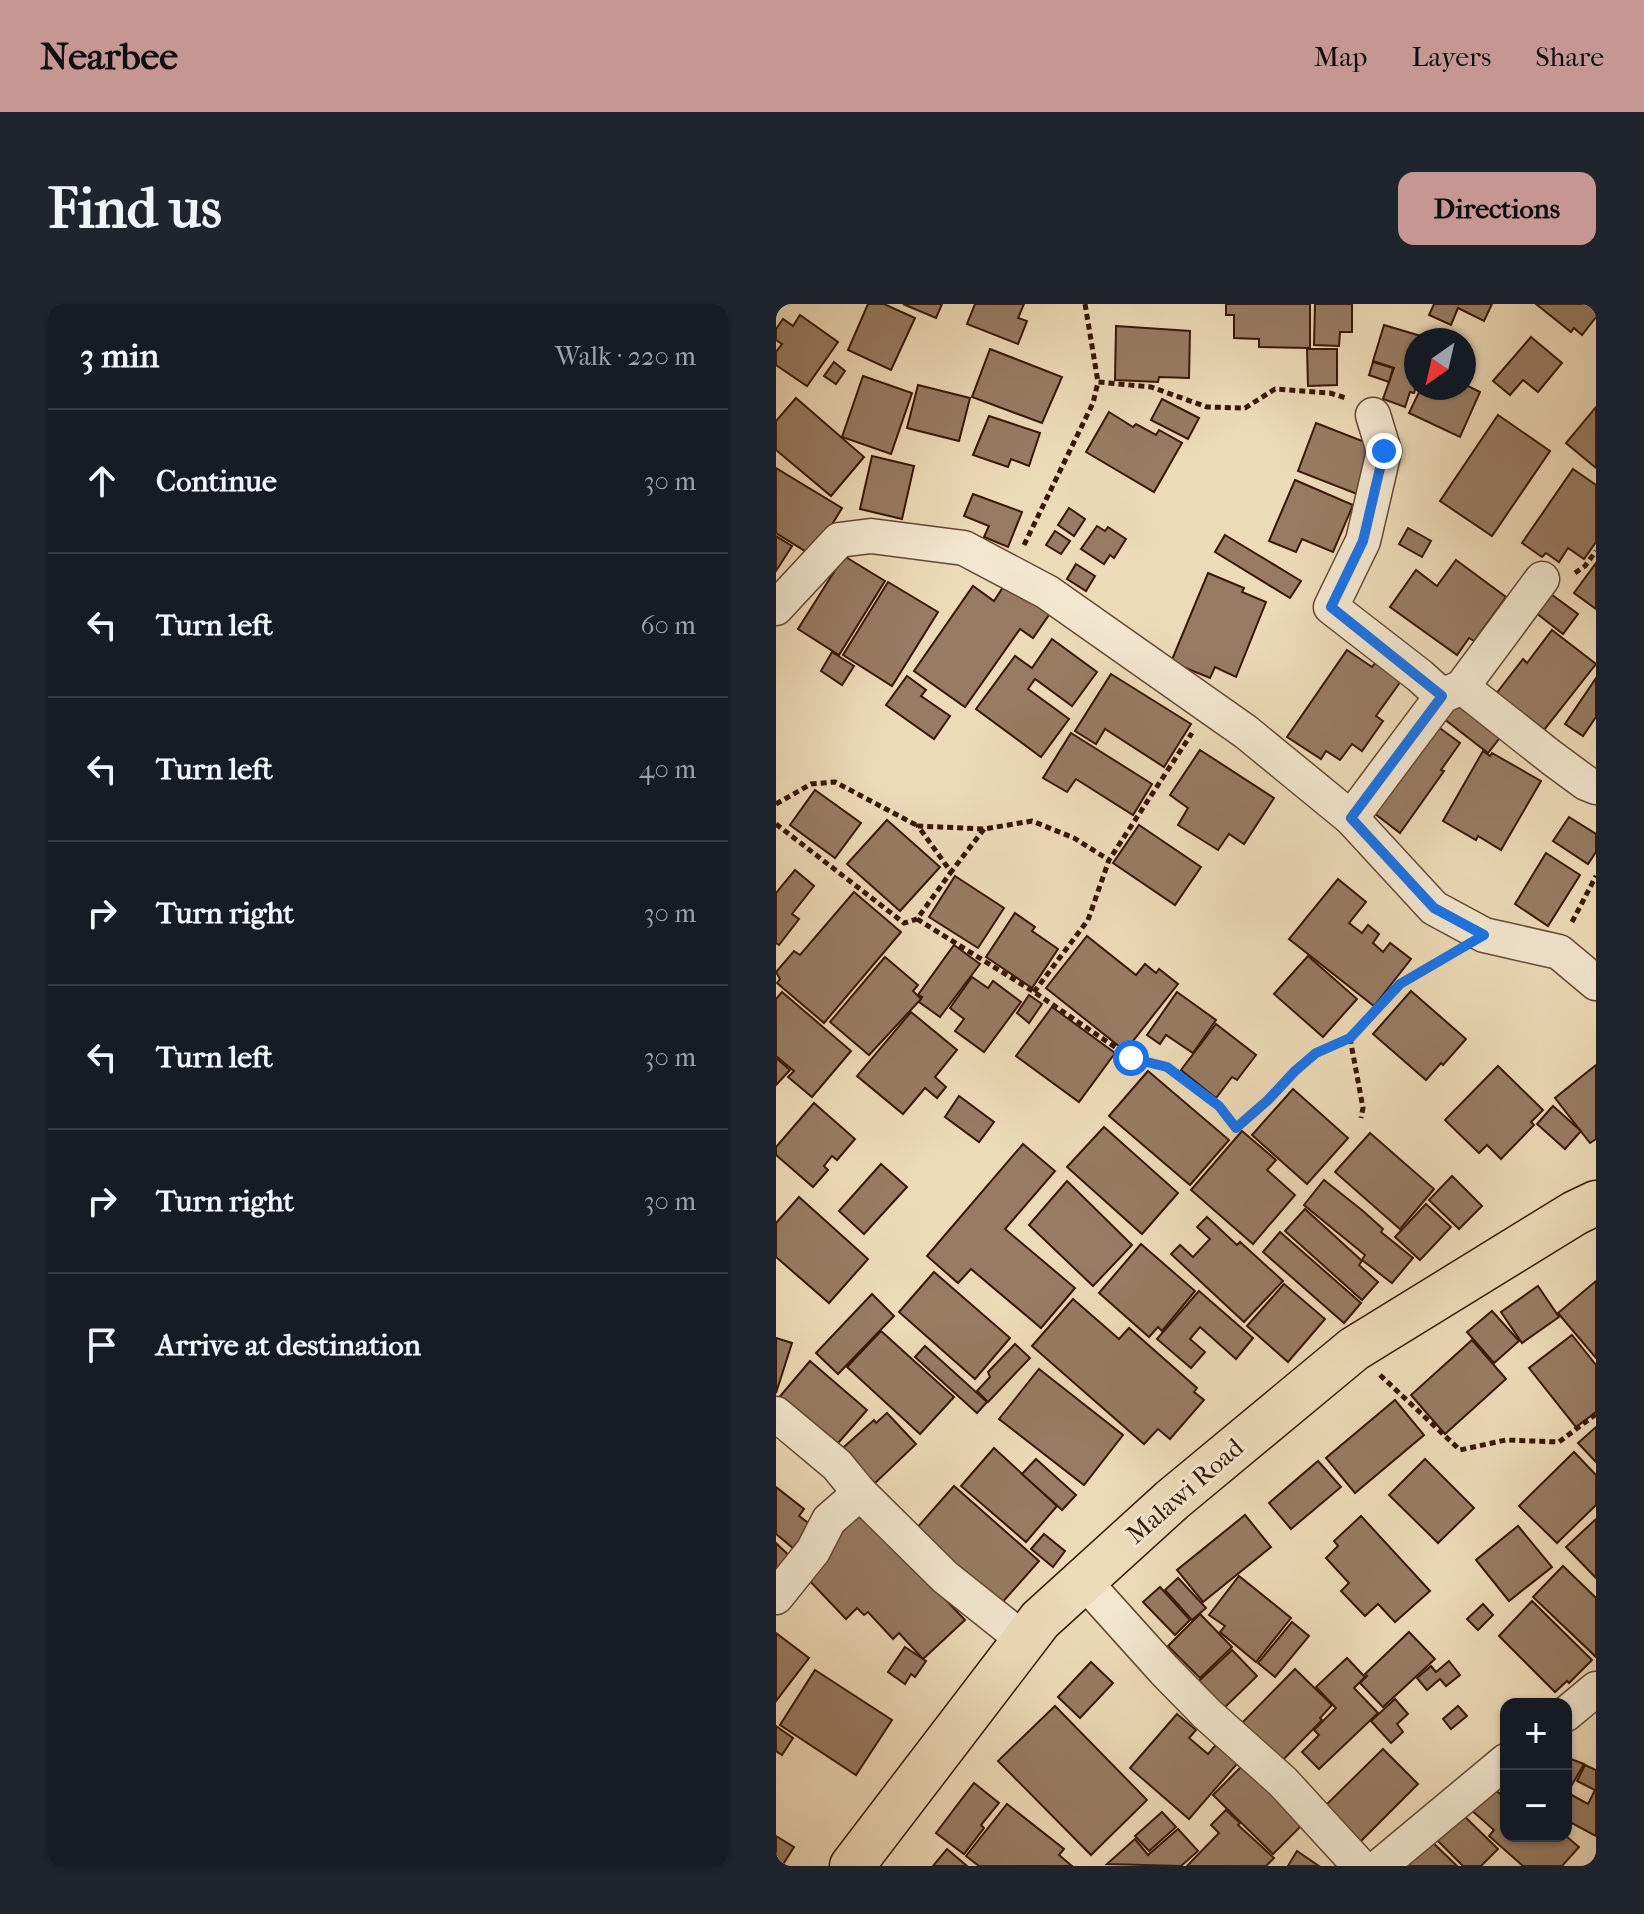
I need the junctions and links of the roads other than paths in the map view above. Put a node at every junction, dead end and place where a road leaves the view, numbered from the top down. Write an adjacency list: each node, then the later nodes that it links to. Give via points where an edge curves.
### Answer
1 (1373, 415): 4 (street, via 1384,451 1363,541 1331,607)
2 (1542, 579): 4 (street)
3 (776, 608): 6 (street, via 839,540 871,536 964,548 1047,592 1210,705)
4 (1452, 691): 5 (street); 6 (street)
5 (1593, 783)
6 (1351, 818): 7 (street, via 1434,908 1484,935 1559,952)
7 (1596, 983)
8 (1589, 1216): 11 (main road, Malawi Road, via 1354,1349)
9 (776, 1414): 10 (street, via 837,1465)
10 (860, 1493): 12 (street, via 829,1520 813,1551); 13 (street, via 945,1577)
11 (1083, 1580): 13 (main road, Malawi Road); 18 (street, via 1164,1670 1283,1782)
12 (776, 1597)
13 (1024, 1640): 17 (main road, Malawi Road)
14 (1596, 1689): 15 (street)
15 (1572, 1709)
16 (1500, 1766): 19 (street)
17 (852, 1866)
18 (1360, 1866)
19 (1380, 1866)

